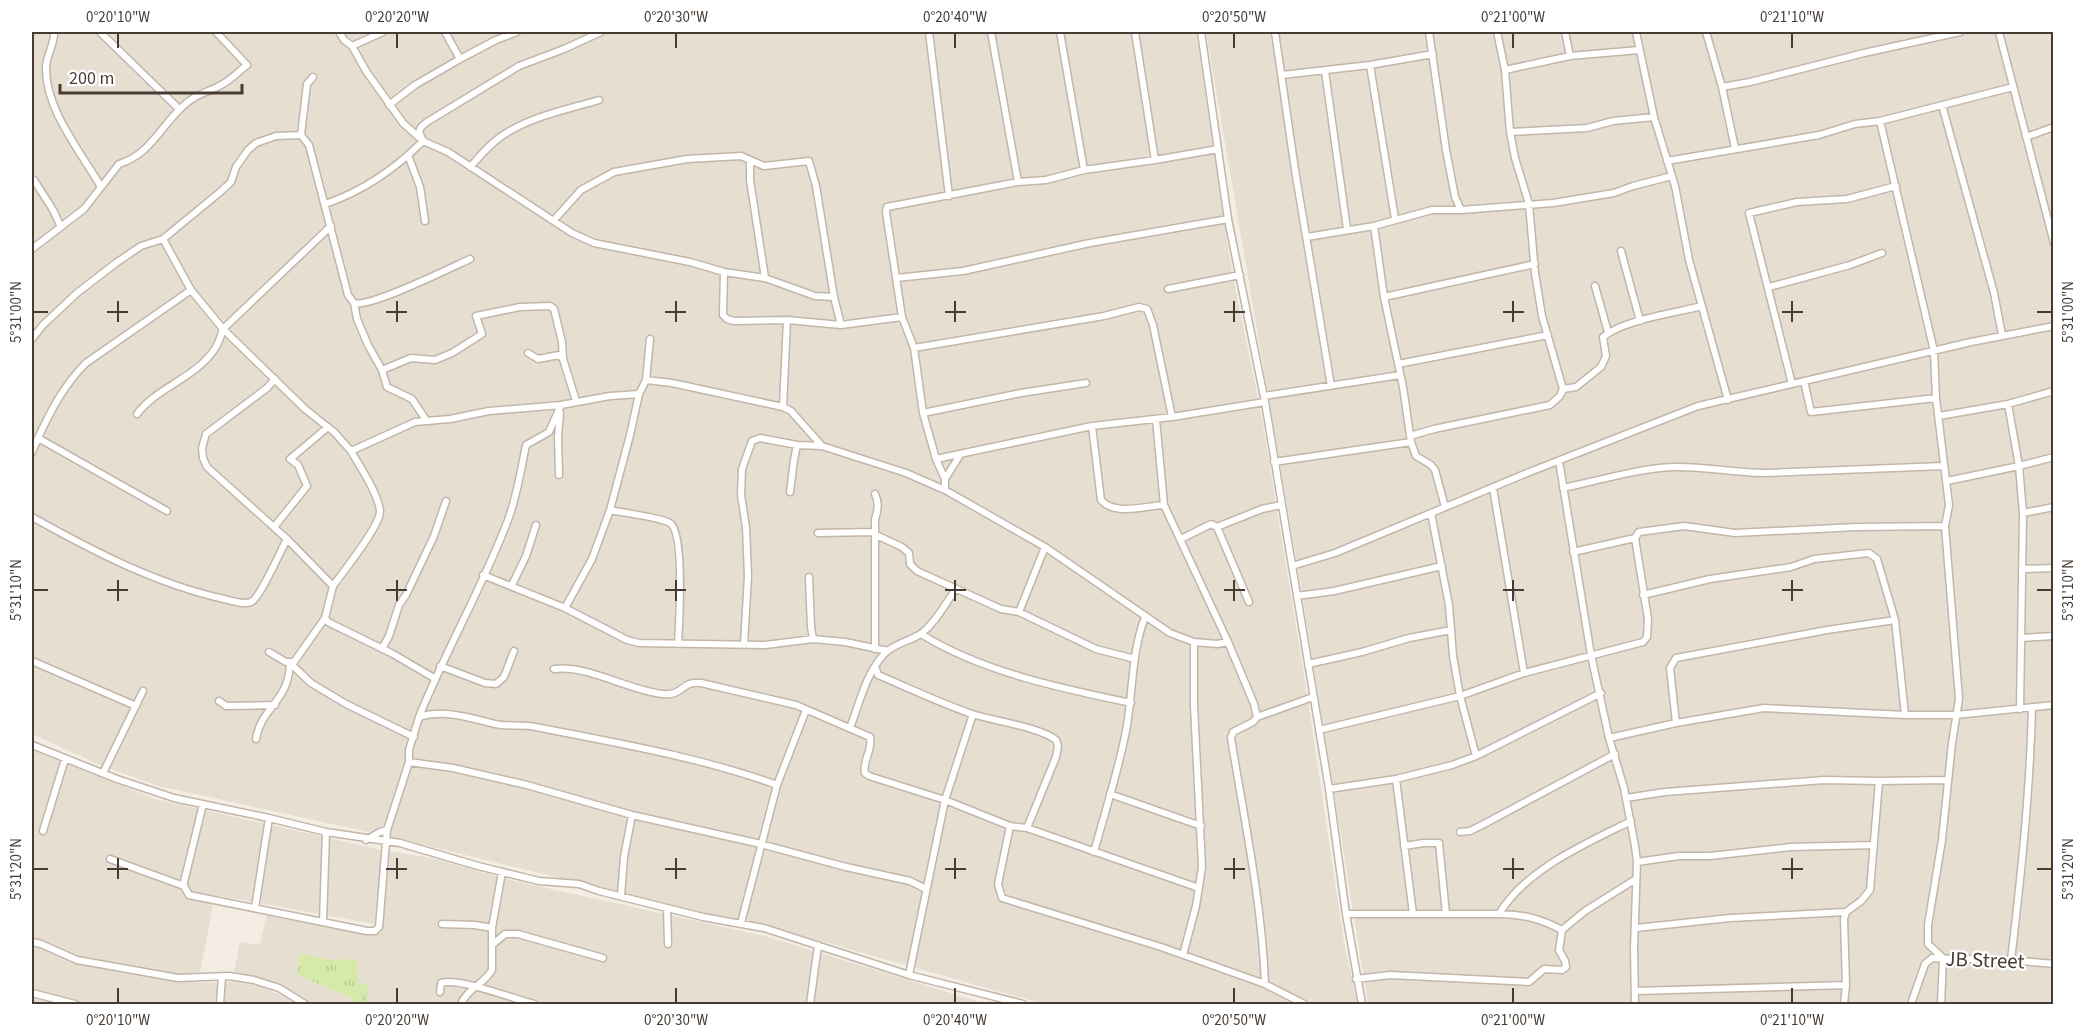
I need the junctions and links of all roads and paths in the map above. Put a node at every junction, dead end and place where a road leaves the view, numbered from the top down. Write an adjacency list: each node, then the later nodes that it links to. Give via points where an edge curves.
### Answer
1 (54, 32): 58 (street, via 45,69 50,96)
2 (100, 32): 38 (street)
3 (216, 32): 38 (street, via 247,65 222,85 198,94)
4 (339, 32): 23 (street)
5 (382, 32): 23 (street)
6 (446, 32): 27 (street)
7 (517, 32): 27 (street)
8 (601, 32): 45 (street, via 519,66 427,122 419,132)
9 (929, 32): 59 (street)
10 (991, 32): 56 (street)
11 (1060, 32): 53 (street)
12 (1135, 32): 50 (street)
13 (1201, 32): 47 (street)
14 (1275, 32): 31 (street)
15 (1429, 32): 25 (street)
16 (1497, 32): 29 (street)
17 (1565, 32): 26 (street)
18 (1636, 32): 24 (street)
19 (1706, 32): 33 (street)
20 (1960, 32): 22 (street)
21 (1999, 32): 34 (street)
22 (1932, 35): 33 (street)
23 (352, 46): 36 (street)
24 (1639, 50): 26 (street); 39 (street)
25 (1432, 54): 28 (street); 62 (street, via 1446,150)
26 (1570, 56): 29 (street)
27 (460, 59): 36 (street)
28 (1370, 65): 30 (street); 64 (street)
29 (1505, 70): 42 (street)
30 (1325, 71): 31 (street); 70 (street)
31 (1282, 75): 71 (street)
32 (313, 77): 43 (street, via 308,84)
33 (1722, 87): 46 (street)
34 (2013, 87): 37 (street); 44 (street)
35 (598, 100): 52 (street, via 512,130 491,144)
36 (389, 105): 45 (street)
37 (1942, 105): 40 (street); 99 (street)
38 (179, 109): 58 (street, via 147,148 119,164)
39 (1654, 117): 42 (street, via 1587,128); 51 (street)
40 (1880, 121): 46 (street); 57 (street)
41 (2054, 127): 44 (street)
42 (1510, 132): 61 (street)
43 (301, 135): 60 (street, via 309,145); 72 (street, via 256,142 236,167 231,182)
44 (2026, 137): 73 (street)
45 (423, 141): 48 (street); 52 (street)
46 (1735, 148): 51 (street)
47 (1218, 149): 50 (street); 63 (street)
48 (408, 155): 60 (street, via 379,179); 66 (street, via 420,187)
49 (750, 160): 65 (street, via 741,156 687,159 614,172 581,190); 81 (street); 87 (street, via 764,166 809,161)
50 (1155, 160): 53 (street)
51 (1667, 161): 54 (street)
52 (470, 167): 65 (street)
53 (1084, 170): 56 (street, via 1046,180)
54 (1672, 176): 61 (street, via 1614,193); 90 (street)
55 (32, 179): 69 (street)
56 (1018, 182): 59 (street)
57 (1896, 186): 84 (street, via 1847,199 1797,202 1749,213); 103 (street)
58 (101, 187): 69 (street, via 84,209)
59 (949, 196): 82 (street, via 887,207)
60 (325, 204): 67 (street)
61 (1529, 204): 62 (street); 78 (street)
62 (1461, 210): 64 (street, via 1432,210)
63 (1228, 219): 80 (street); 82 (street, via 1090,243 963,271)
64 (1395, 219): 68 (street)
65 (554, 220): 79 (street, via 594,243)
66 (425, 222)
67 (331, 226): 89 (street, via 348,295); 96 (street)
68 (1374, 226): 70 (street); 88 (street)
69 (61, 227): 74 (street)
70 (1347, 229): 71 (street)
71 (1306, 237): 114 (street)
72 (164, 239): 86 (street); 100 (street, via 141,246 116,263 77,293)
73 (2054, 243)
74 (32, 249)
75 (1621, 251): 93 (street)
76 (1882, 253): 84 (street)
77 (470, 259): 89 (street, via 378,299)
78 (1534, 264): 88 (street); 98 (street)
79 (724, 272): 81 (street); 92 (street, via 723,315 727,320)
80 (1240, 275): 85 (street); 119 (street)
81 (765, 278): 87 (street, via 815,296)
82 (896, 278): 91 (street)
83 (1595, 286): 97 (street)
84 (1768, 287): 113 (street)
85 (1168, 289)
86 (191, 290): 96 (street); 133 (street, via 71,377)
87 (834, 297): 94 (street)
88 (1384, 297): 106 (street)
89 (354, 303): 107 (street, via 361,331)
90 (1702, 306): 93 (street); 120 (street)
91 (902, 316): 94 (street); 102 (street)
92 (787, 320): 94 (street); 124 (street)
93 (1640, 321): 97 (street)
94 (842, 325)
95 (2054, 326): 99 (street)
96 (223, 329): 109 (street); 126 (street, via 204,362 150,399)
97 (1608, 332): 115 (street, via 1603,337 1606,356 1601,367 1576,387)
98 (1548, 336): 106 (street); 115 (street)
99 (2002, 336): 103 (street)
100 (32, 339)
101 (650, 339): 110 (street)
102 (914, 348): 125 (street); 128 (street, via 1139,307 1147,309 1154,325)
103 (1934, 351): 111 (street); 118 (street)
104 (528, 353): 105 (street, via 538,359 559,355)
105 (563, 359): 107 (street, via 554,309 520,307 476,316 482,334 452,353 435,360 411,358); 121 (street)
106 (1398, 364): 108 (street)
107 (382, 370): 130 (street, via 387,387 412,399)
108 (1400, 375): 114 (street); 134 (street)
109 (275, 379): 132 (street); 166 (street, via 206,434 202,448 207,467)
110 (646, 380): 117 (street); 124 (street)
111 (1804, 381): 113 (street); 118 (street, via 1811,412)
112 (1086, 383): 125 (street)
113 (1792, 384): 120 (street)
114 (1331, 386): 119 (street)
115 (1563, 389): 134 (street, via 1550,405 1434,429)
116 (2054, 391): 122 (street)
117 (639, 394): 121 (street); 159 (street)
118 (1936, 398): 127 (street)
119 (1264, 399): 128 (street); 143 (street)
120 (1728, 400): 142 (street, via 1676,414)
121 (576, 401): 123 (street)
122 (2008, 404): 127 (street); 145 (street)
123 (561, 405): 130 (street); 146 (street); 179 (street, via 549,432 526,445 508,520)
124 (783, 407): 136 (street)
125 (923, 413): 141 (street)
126 (137, 414)
127 (1939, 416): 144 (street)
128 (1172, 417): 129 (street)
129 (1156, 419): 131 (street); 155 (street)
130 (426, 420): 137 (street)
131 (1092, 426): 139 (street); 155 (street, via 1101,500 1117,509)
132 (328, 427): 137 (street); 166 (street, via 290,459 298,465 307,486)
133 (38, 438): 138 (street); 160 (street)
134 (1411, 439): 143 (street); 157 (street, via 1416,456 1435,470)
135 (798, 445): 136 (street); 152 (street); 200 (street, via 755,439 742,469 748,576)
136 (822, 446): 151 (street)
137 (351, 451): 182 (street, via 380,508 380,517)
138 (32, 452)
139 (960, 455): 141 (street); 147 (street)
140 (2054, 457): 145 (street)
141 (936, 459): 147 (street)
142 (1559, 461): 149 (street); 150 (street)
143 (1274, 462): 156 (street)
144 (1944, 466): 148 (street); 150 (street, via 1766,473 1671,467)
145 (2019, 466): 148 (street); 162 (street)
146 (559, 475)
147 (945, 479): 151 (street)
148 (1947, 481): 165 (street, via 1949,505)
149 (1493, 488): 157 (street); 214 (street)
150 (1563, 488): 174 (street)
151 (945, 490): 173 (street)
152 (790, 492)
153 (875, 494): 169 (street)
154 (446, 501): 202 (street)
155 (1164, 505): 172 (street)
156 (1281, 506): 167 (street, via 1262,509); 175 (street)
157 (1445, 507): 161 (street)
158 (2054, 507): 162 (street)
159 (610, 510): 187 (street, via 592,559); 199 (street, via 673,526 681,577)
160 (167, 511)
161 (1431, 513): 175 (street, via 1335,553); 176 (street)
162 (2023, 513): 178 (street)
163 (32, 517): 171 (street, via 148,576 245,603 255,600)
164 (536, 525): 181 (street)
165 (1945, 526): 170 (street, via 1735,533 1684,526 1639,532); 230 (street, via 1958,680)
166 (274, 527): 171 (street)
167 (1217, 527): 172 (street, via 1211,524); 186 (street)
168 (818, 533): 169 (street)
169 (875, 533): 183 (street, via 909,553 910,564 917,571); 201 (street)
170 (1635, 538): 174 (street); 184 (street)
171 (287, 539): 182 (street)
172 (1181, 539): 198 (street)
173 (1045, 547): 188 (street); 189 (street)
174 (1573, 552): 206 (street)
175 (1292, 566): 185 (street)
176 (1442, 566): 185 (street); 192 (street)
177 (2054, 568): 178 (street)
178 (2022, 569): 195 (street)
179 (483, 575): 181 (street); 211 (street)
180 (809, 578): 196 (street)
181 (512, 585): 187 (street)
182 (333, 586): 190 (street)
183 (956, 589): 188 (street, via 1001,609); 193 (street)
184 (1643, 595): 191 (street, via 1710,579 1791,567 1814,559 1869,553 1877,559); 206 (street, via 1648,619 1643,642)
185 (1297, 596): 210 (street)
186 (1249, 602)
187 (565, 608): 199 (street, via 627,640)
188 (1019, 612): 207 (street, via 1096,649)
189 (1145, 617): 197 (street); 207 (street)
190 (325, 618): 202 (street); 209 (street, via 297,659)
191 (1895, 620): 229 (street); 233 (street, via 1676,658 1670,668)
192 (1451, 630): 210 (street); 218 (street)
193 (921, 634): 204 (street); 221 (street, via 947,650 1047,685)
194 (2054, 636): 195 (street)
195 (2021, 638): 226 (street)
196 (813, 639): 200 (street); 201 (street)
197 (1194, 642): 198 (street); 258 (street)
198 (1228, 642): 232 (street)
199 (678, 644): 200 (street)
200 (744, 644)
201 (875, 648): 204 (street)
202 (382, 649): 215 (street)
203 (514, 651): 211 (street, via 504,677 496,684)
204 (888, 651): 212 (street)
205 (268, 652): 209 (street)
206 (1591, 655): 214 (street); 217 (street)
207 (1135, 658): 221 (street)
208 (32, 661): 224 (street)
209 (290, 663): 222 (street, via 288,684); 236 (street, via 311,683)
210 (1308, 664): 219 (street)
211 (440, 666): 215 (street)
212 (875, 666): 228 (street, via 878,675); 234 (street)
213 (554, 669): 227 (street, via 570,667 660,694 675,693 692,682 710,684)
214 (1524, 673): 218 (street)
215 (434, 678): 231 (street)
216 (143, 691): 224 (street)
217 (1600, 693): 237 (street); 241 (street)
218 (1460, 696): 235 (street); 241 (street)
219 (1313, 697): 232 (street); 235 (street)
220 (219, 701): 222 (street, via 226,706)
221 (1131, 703): 250 (street)
222 (275, 705): 238 (street, via 261,721)
223 (2054, 705): 225 (street)
224 (136, 706): 244 (street)
225 (2032, 708): 226 (street); 298 (street, via 2031,757)
226 (2020, 709): 230 (street)
227 (806, 710): 234 (street); 248 (street)
228 (973, 714): 252 (street); 259 (street, via 1056,740 1056,757)
229 (1905, 715): 230 (street); 233 (street, via 1764,708)
230 (1956, 715): 246 (street)
231 (419, 717): 236 (street); 248 (street, via 452,715 497,725 535,727 694,759)
232 (1257, 717): 303 (street, via 1233,732 1231,738 1249,843)
233 (1676, 723): 237 (street)
234 (850, 728): 252 (street, via 870,737 865,773)
235 (1318, 730): 249 (street)
236 (414, 737): 243 (street)
237 (1610, 738): 240 (street)
238 (256, 739)
239 (32, 745): 242 (street)
240 (1615, 754): 251 (street); 263 (street, via 1484,824)
241 (1476, 756): 245 (street)
242 (64, 759): 244 (street); 261 (street)
243 (409, 762): 254 (street, via 527,785); 260 (street)
244 (103, 772): 253 (street, via 174,798)
245 (1396, 779): 249 (street); 268 (street)
246 (1947, 780): 247 (street); 297 (street, via 1928,925 1928,944)
247 (1879, 782): 251 (street, via 1824,780); 267 (street)
248 (777, 785): 266 (street)
249 (1329, 789): 281 (street)
250 (1110, 794): 258 (street); 269 (street)
251 (1626, 798): 256 (street)
252 (945, 800): 257 (street); 276 (street)
253 (203, 804): 255 (street); 274 (street)
254 (632, 815): 266 (street); 277 (street)
255 (269, 818): 262 (street); 278 (street)
256 (1631, 822): 271 (street); 284 (street, via 1559,858 1518,890)
257 (1011, 826): 259 (street); 295 (street, via 998,884 1002,898)
258 (1201, 826): 275 (street)
259 (1027, 828): 269 (street)
260 (387, 830): 264 (street); 265 (street)
261 (43, 831)
262 (326, 832): 264 (street); 285 (street)
263 (1460, 832)
264 (366, 840): 265 (street)
265 (386, 842): 272 (street); 285 (street, via 379,927 367,931)
266 (761, 844): 276 (street, via 909,881); 286 (street)
267 (1874, 845): 271 (street, via 1791,847); 280 (street, via 1870,890)
268 (1404, 846): 282 (street); 283 (street, via 1439,843)
269 (1094, 852): 275 (street)
270 (111, 859): 274 (street)
271 (1637, 862): 273 (street)
272 (502, 872): 277 (street, via 540,881 579,884); 288 (street)
273 (1636, 879): 289 (street); 290 (street)
274 (184, 886): 278 (street, via 189,895)
275 (1199, 888): 295 (street)
276 (926, 889): 300 (street)
277 (621, 897): 279 (street)
278 (255, 908): 285 (street)
279 (667, 908): 286 (street); 292 (street)
280 (1846, 912): 289 (street); 304 (street)
281 (1346, 914): 282 (street); 302 (street)
282 (1413, 914): 283 (street)
283 (1446, 914): 284 (street)
284 (1499, 914): 290 (street, via 1530,917)
285 (323, 922)
286 (741, 923): 294 (street)
287 (442, 924): 288 (street)
288 (492, 928): 293 (street)
289 (1636, 928): 306 (street)
290 (1562, 930): 302 (street, via 1559,950 1566,967 1544,969 1529,982 1390,975)
291 (32, 942): 301 (street, via 77,960 178,978)
292 (668, 944)
293 (492, 945): 296 (street, via 505,934 518,934); 305 (street, via 492,970)
294 (818, 945): 300 (street); 314 (street)
295 (1183, 955): 303 (street)
296 (603, 958)
297 (1943, 958): 298 (street, JB Street); 320 (street, JB Street, via 1932,958 1925,964); 321 (street)
298 (2011, 960): 299 (street, JB Street)
299 (2054, 964)
300 (909, 975): 315 (street)
301 (222, 977): 310 (street); 311 (street, via 266,983)
302 (1356, 979): 317 (street)
303 (1265, 984): 316 (street)
304 (1846, 985): 306 (street); 319 (street)
305 (475, 987): 307 (street, via 445,981); 312 (street); 313 (street)
306 (1635, 991): 318 (street)
307 (440, 992)
308 (32, 993): 309 (street)
309 (75, 1005)
310 (220, 1005)
311 (305, 1005)
312 (461, 1005)
313 (534, 1005)
314 (810, 1005)
315 (1023, 1005)
316 (1304, 1005)
317 (1362, 1005)
318 (1635, 1005)
319 (1844, 1005)
320 (1911, 1005)
321 (1941, 1005)

